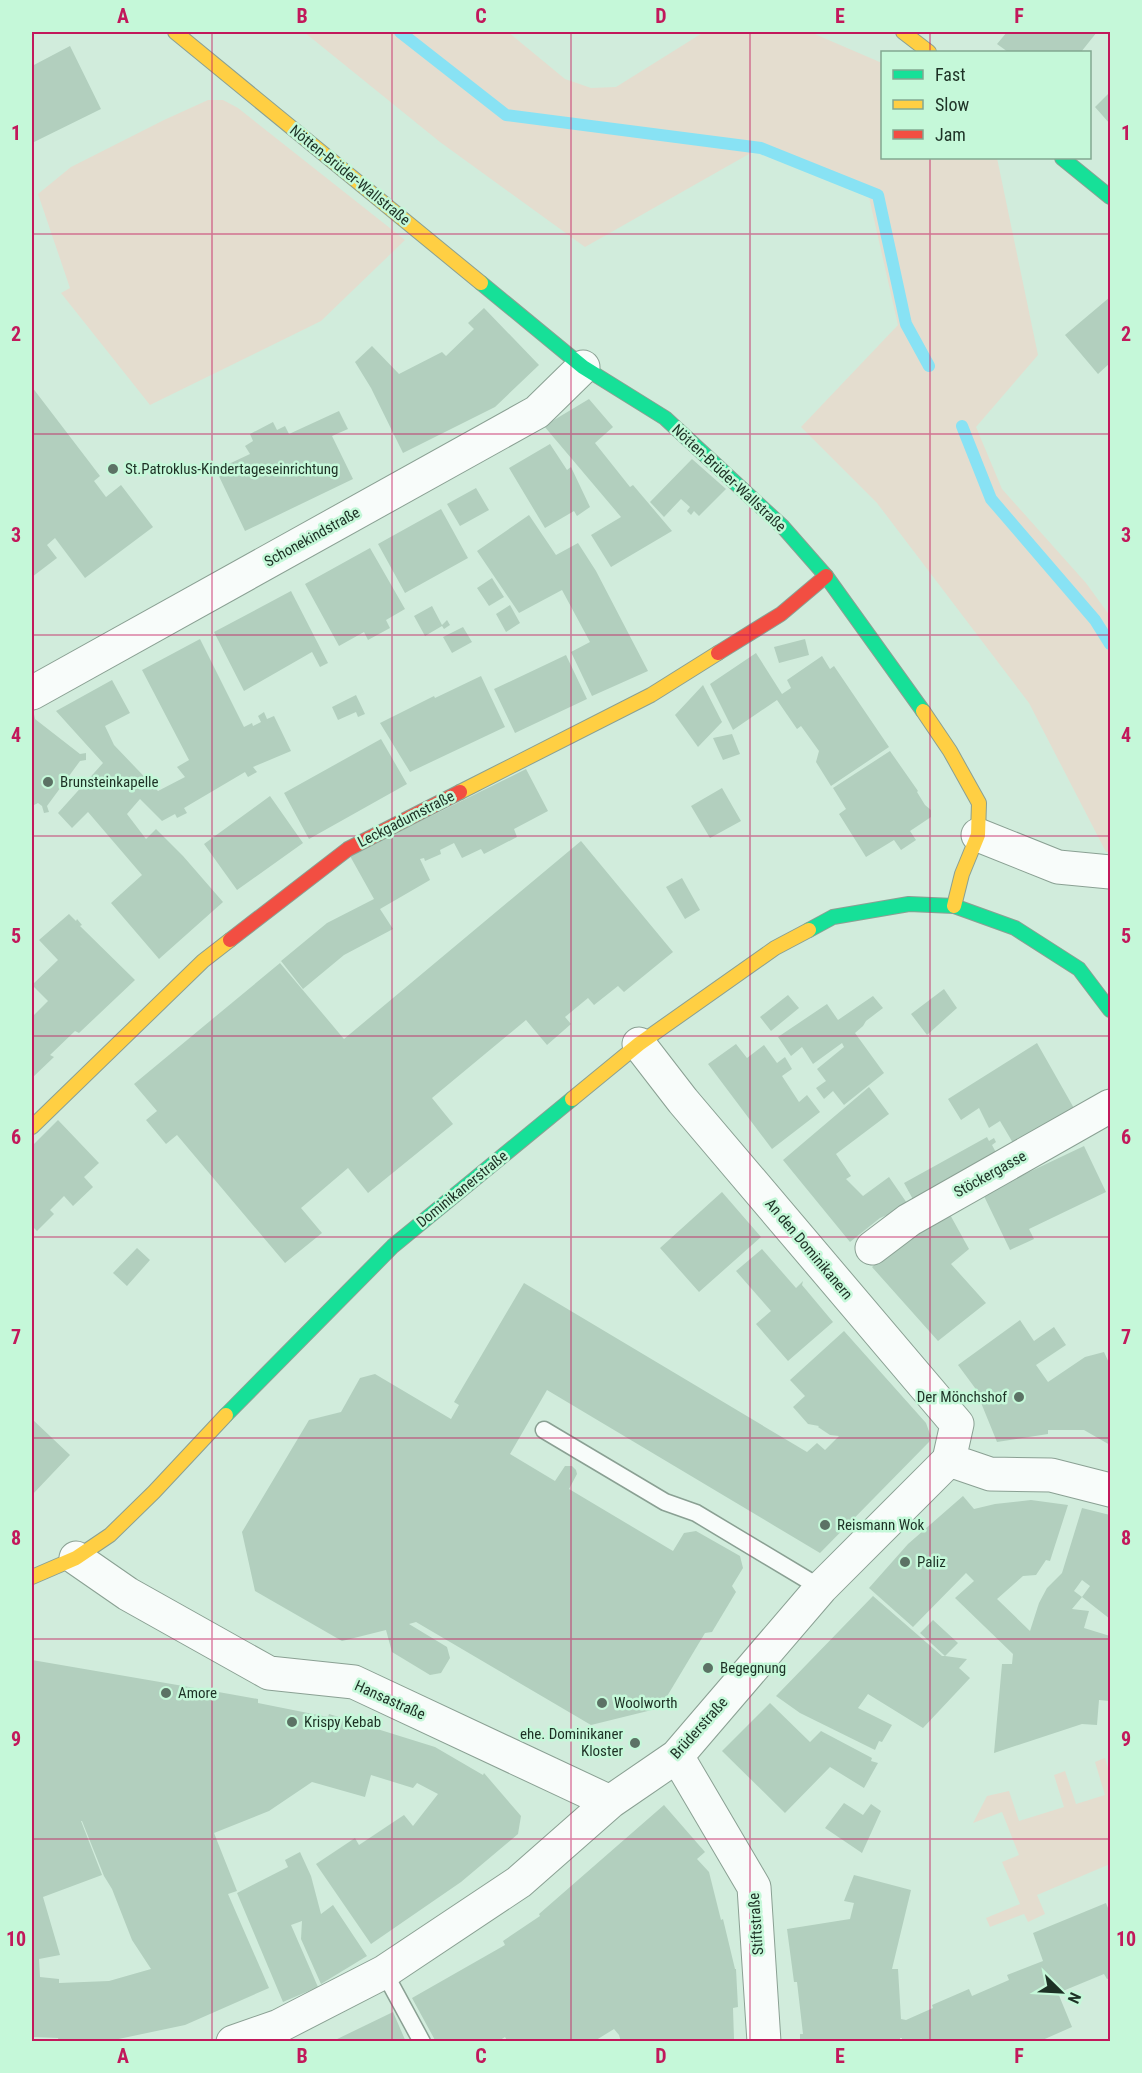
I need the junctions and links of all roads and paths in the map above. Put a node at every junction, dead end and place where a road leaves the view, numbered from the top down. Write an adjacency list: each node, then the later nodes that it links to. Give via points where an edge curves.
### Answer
1 (175, 32): 6 (street, Nötten-Brüder-Wallstraße)
2 (903, 32): 3 (street)
3 (928, 51)
4 (1063, 159): 5 (street)
5 (1110, 197)
6 (583, 367): 7 (street, Nötten-Brüder-Wallstraße, via 665,418 783,527); 8 (street, Schonekindstraße, via 537,412)
7 (826, 576): 9 (street, Nötten-Brüder-Wallstraße, via 950,751 979,802); 15 (street, Leckgadumstraße, via 781,614 651,695 348,849 203,961)
8 (32, 693)
9 (978, 835): 10 (street, via 1058,867); 11 (street, Nötten-Brüder-Wallstraße)
10 (1110, 872)
11 (954, 906): 12 (street, via 1015,928 1079,969); 13 (street, Dominikanerstraße, via 909,904 833,917 775,948)
12 (1110, 1010)
13 (639, 1044): 18 (street, An den Dominikanern, via 691,1111 957,1424); 20 (street, Dominikanerstraße, via 393,1246 154,1492 110,1535)
14 (1110, 1106): 16 (street, Stöckergasse, via 909,1220)
15 (32, 1126)
16 (872, 1248)
17 (544, 1430): 22 (lane, via 665,1502 696,1513)
18 (949, 1460): 19 (street, via 990,1474 1052,1476); 22 (street, Brüderstraße)
19 (1110, 1490)
20 (76, 1558): 21 (street, Dominikanerstraße); 24 (street, Hansastraße, via 128,1594 269,1673 354,1682)
21 (32, 1577)
22 (821, 1588): 23 (street, Brüderstraße)
23 (677, 1756): 24 (street, Brüderstraße); 28 (street, Stiftstraße, via 754,1887)
24 (610, 1802): 25 (street, Brüderstraße, via 519,1882)
25 (384, 1972): 26 (street, Brüderstraße, via 279,2026); 27 (lane)
26 (232, 2042)
27 (422, 2042)
28 (764, 2042)

